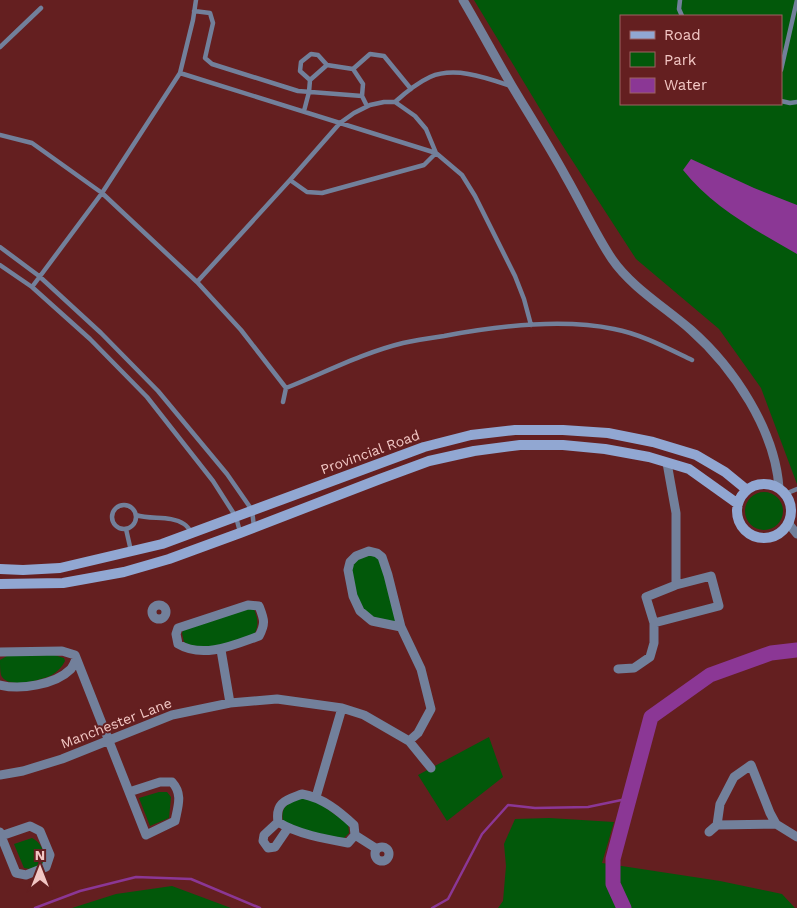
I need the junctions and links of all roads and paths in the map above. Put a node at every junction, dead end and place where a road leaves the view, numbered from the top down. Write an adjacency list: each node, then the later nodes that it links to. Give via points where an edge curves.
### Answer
1 (196, 0): 6 (lane)
2 (464, 0): 14 (street)
3 (680, 0): 7 (lane)
4 (797, 0): 10 (lane)
5 (41, 8): 8 (lane)
6 (194, 11): 12 (lane); 16 (lane, via 210,13 213,23 205,58 212,64)
7 (682, 15)
8 (0, 47)
9 (327, 65): 11 (lane); 13 (lane); 13 (lane, via 311,54 301,62 300,71)
10 (782, 66)
11 (353, 69): 15 (lane, via 370,54 384,56); 17 (lane, via 363,84)
12 (180, 73): 22 (lane); 27 (lane)
13 (310, 80): 16 (lane)
14 (512, 87): 15 (lane, via 483,76 457,72 432,76); 42 (street, via 545,139 612,260 692,331 721,362 742,392 770,441)
15 (411, 89): 19 (lane)
16 (309, 92): 17 (lane); 22 (lane)
17 (362, 96): 21 (lane)
18 (782, 101): 20 (lane)
19 (395, 102): 21 (lane); 25 (lane, via 415,116 426,129)
20 (797, 102)
21 (367, 106): 23 (lane)
22 (304, 111): 23 (lane)
23 (340, 122): 25 (lane); 26 (lane)
24 (0, 135): 27 (lane, via 32,143)
25 (436, 153): 26 (lane, via 424,165 322,192 307,192); 33 (lane, via 462,175 475,196 515,276)
26 (290, 180): 31 (lane)
27 (102, 193): 30 (lane); 31 (lane)
28 (0, 247): 30 (lane)
29 (0, 264): 32 (lane)
30 (39, 276): 32 (lane); 44 (lane, via 158,391 227,474)
31 (197, 282): 35 (lane, via 241,330)
32 (32, 288): 46 (lane, via 90,339 147,396 213,481)
33 (532, 325): 34 (lane, via 614,329 650,340); 35 (lane, via 488,328 403,343)
34 (692, 360)
35 (286, 388): 36 (lane)
36 (283, 402)
37 (503, 432): 38 (street); 41 (street, Provincial Road, via 563,430 608,433 653,442 696,455); 44 (street, Provincial Road, via 471,435 424,447)
38 (506, 447): 39 (street, Provincial Road, via 563,445 605,448); 48 (street, Provincial Road, via 428,461)
39 (667, 462): 43 (street, Provincial Road, via 689,469); 56 (street, via 676,513)
40 (797, 489): 42 (lane)
41 (747, 490): 42 (street, via 763,484); 43 (street)
42 (782, 491): 47 (street, via 791,508)
43 (738, 504): 47 (street, via 738,520 754,536 762,538 777,534)
44 (252, 510): 46 (street, Provincial Road); 48 (lane)
45 (136, 515): 49 (lane, via 133,526); 49 (lane, via 133,508 126,505 115,509 112,517 115,525); 50 (lane, via 173,520 184,524)
46 (236, 517): 50 (street, Provincial Road); 51 (lane)
47 (788, 523): 52 (street)
48 (254, 527): 51 (street, Provincial Road)
49 (126, 529): 53 (lane)
50 (192, 533): 53 (street, Provincial Road)
51 (240, 533): 55 (street, Provincial Road, via 124,572 63,583)
52 (797, 534)
53 (132, 552): 54 (street, Provincial Road, via 60,568)
54 (0, 569)
55 (0, 584)
56 (676, 585): 58 (street, via 646,597); 58 (street, via 711,576 719,606)
57 (164, 618): 59 (street)
58 (654, 623): 64 (street, via 650,657 634,668)
59 (178, 628): 61 (street, via 178,644 186,649); 61 (street, via 248,605 259,606 264,628 259,636)
60 (401, 628): 60 (street, via 382,557 369,551 356,556 348,570 353,596 360,611 372,621); 69 (street, via 421,668 431,708 418,733)
61 (221, 650): 66 (street)
62 (0, 652): 63 (street, via 62,651)
63 (76, 658): 65 (street, via 71,669 57,678 30,687 13,688); 68 (street)
64 (618, 668)
65 (0, 684)
66 (230, 703): 67 (street, Manchester Lane, via 277,699); 68 (street, Manchester Lane, via 172,714)
67 (342, 708): 69 (street, Manchester Lane, via 364,714); 73 (street)
68 (108, 740): 71 (street, Manchester Lane, via 62,759); 72 (street)
69 (409, 741): 70 (street, Manchester Lane)
70 (431, 768)
71 (0, 775)
72 (129, 792): 72 (street, via 160,782 172,782 178,789 179,798 175,822 146,835)
73 (316, 797): 74 (street, via 302,794 289,798 277,812); 80 (street, via 354,825)
74 (278, 822): 77 (street); 77 (street, via 264,835 263,841 268,848 276,847)
75 (776, 824): 76 (street); 76 (street, via 751,765 734,777 720,804); 81 (street)
76 (717, 825): 78 (street)
77 (288, 828): 80 (street, via 348,843)
78 (709, 832)
79 (1, 834): 79 (street, via 16,873 26,876 46,867 50,855 40,832 30,826)
80 (354, 836): 82 (street)
81 (797, 838)
82 (377, 849)

